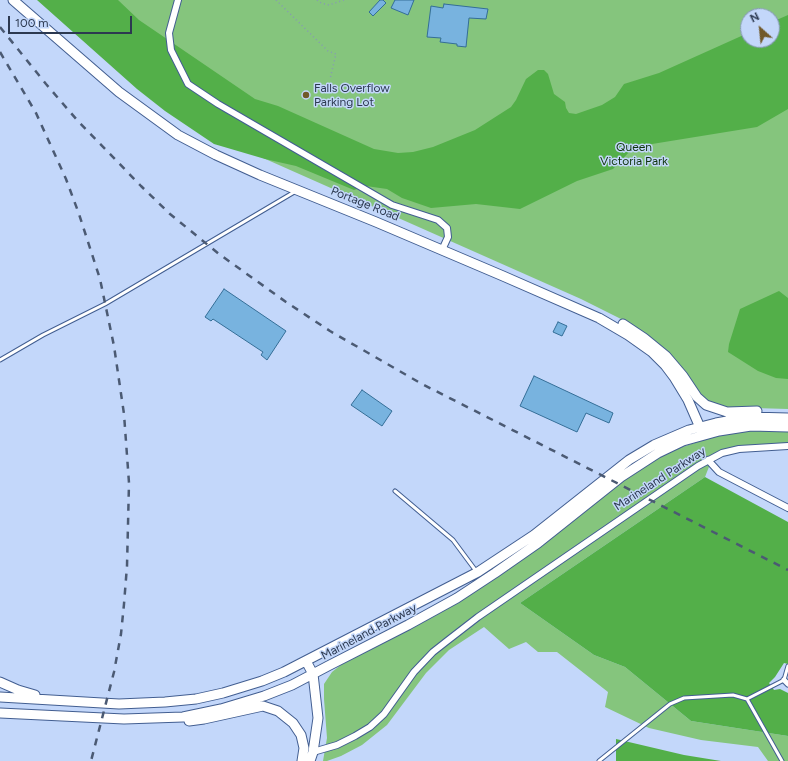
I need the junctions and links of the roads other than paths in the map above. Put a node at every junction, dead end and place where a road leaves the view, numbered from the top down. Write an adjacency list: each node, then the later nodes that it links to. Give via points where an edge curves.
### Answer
1 (13, 0): 3 (main road, Portage Road, via 120,92 178,135)
2 (178, 0): 4 (street, via 169,33 171,50 188,84 392,205 438,220 447,228 448,237)
3 (297, 190): 4 (main road, Portage Road); 6 (lane, via 105,304)
4 (442, 250): 5 (main road, Portage Road)
5 (568, 304): 7 (main road, via 599,313 644,338 666,356 696,397 706,405 726,412); 10 (main road, Portage Road, via 628,334 666,365 692,407)
6 (0, 360)
7 (788, 412)
8 (788, 418): 10 (main road, via 750,417 716,423)
9 (788, 427): 10 (main road, via 751,426)
10 (702, 431): 15 (main road, Marineland Parkway, via 654,445 629,460 534,535); 18 (main road, Marineland Parkway, via 634,468 538,543 457,598)
11 (788, 446): 12 (street, Marineland Parkway, via 739,449)
12 (708, 460): 14 (street, via 719,472); 26 (street, Marineland Parkway, via 446,641 414,672 384,714 370,727 337,745)
13 (395, 491): 15 (lane, via 453,540)
14 (788, 508)
15 (478, 572): 16 (main road, Marineland Parkway)
16 (306, 660): 18 (main road); 23 (main road, Marineland Parkway, via 262,681 196,699 137,704)
17 (788, 666): 20 (lane)
18 (313, 674): 25 (main road, Marineland Parkway, via 264,696 222,709 183,717); 26 (main road, via 318,718)
19 (0, 682): 23 (main road)
20 (786, 682): 22 (lane)
21 (0, 697): 23 (main road, Marineland Parkway)
22 (747, 699): 29 (lane, via 733,695 684,698 670,704); 30 (lane)
23 (52, 700)
24 (0, 713): 25 (main road, Marineland Parkway)
25 (124, 719): 27 (main road, via 166,723 204,719 263,706 278,711 293,722 301,735 304,748)
26 (313, 752): 28 (main road)
27 (302, 761)
28 (310, 761)
29 (599, 761)
30 (782, 761)

